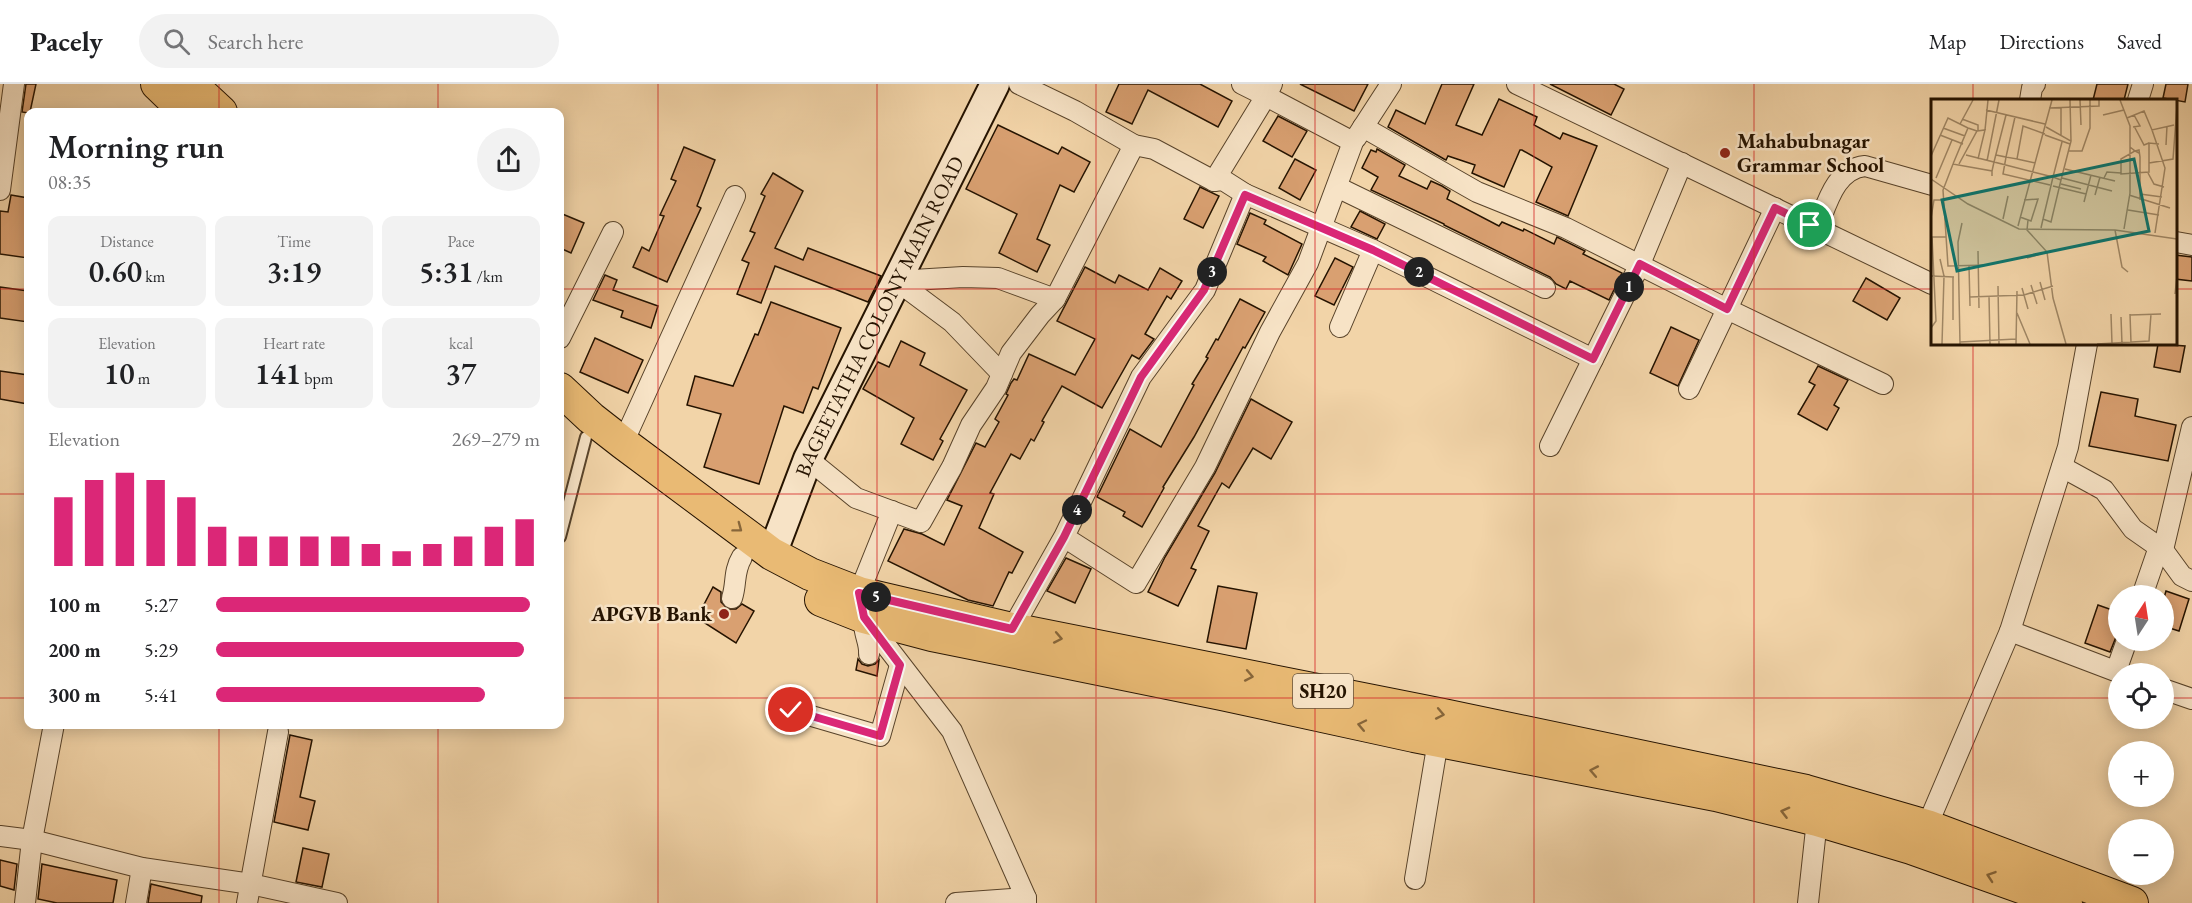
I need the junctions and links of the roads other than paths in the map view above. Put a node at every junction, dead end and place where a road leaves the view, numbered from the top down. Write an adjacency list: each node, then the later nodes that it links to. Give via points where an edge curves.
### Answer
1 (157, 84): 14 (main road)
2 (191, 84): 15 (main road)
3 (995, 84): 33 (street, BAGEETATHA COLONY MAIN ROAD)
4 (1019, 84): 17 (street)
5 (1242, 84): 11 (street)
6 (1391, 84): 16 (street)
7 (1517, 84): 18 (street)
8 (2035, 84): 12 (street)
9 (2143, 84): 13 (street)
10 (9, 85): 22 (street)
11 (1269, 90): 16 (street); 19 (street)
12 (2030, 99)
13 (2138, 99)
14 (181, 108)
15 (217, 108)
16 (1358, 135): 21 (street); 32 (street)
17 (1134, 145): 19 (street, via 1154,149); 36 (street)
18 (1682, 163): 25 (street); 32 (street)
19 (1214, 181): 23 (street, via 1223,180)
20 (1931, 185): 27 (street, via 1857,166 1836,183)
21 (1337, 187): 26 (street); 35 (street)
22 (0, 190)
23 (1245, 195): 26 (street); 56 (street, via 1204,290 1141,377)
24 (735, 196): 49 (street)
25 (1775, 208): 27 (street); 37 (street)
26 (1323, 228): 31 (street); 56 (street, via 1204,467 1136,583)
27 (1817, 228): 34 (street)
28 (613, 232): 39 (street)
29 (2177, 242): 30 (street)
30 (2192, 245)
31 (1373, 250): 38 (street); 41 (street)
32 (1640, 264): 37 (street); 41 (street)
33 (897, 281): 36 (street, via 998,278); 42 (street, via 952,322); 51 (street, BAGEETATHA COLONY MAIN ROAD)
34 (1931, 284)
35 (1545, 288)
36 (1055, 299): 42 (street, via 1011,354)
37 (1727, 309): 43 (street); 44 (street)
38 (1341, 327)
39 (564, 330)
40 (2087, 345): 52 (street)
41 (1593, 359): 50 (street)
42 (1002, 374): 54 (street, via 921,522)
43 (1883, 384)
44 (1689, 389)
45 (564, 392): 49 (main road, SH20)
46 (564, 419): 48 (main road, SH20)
47 (2192, 428): 53 (street)
48 (586, 437): 55 (lane); 59 (main road, SH20)
49 (623, 443): 58 (main road, SH20, one-way to 58)
50 (1550, 446)
51 (808, 459): 54 (street, via 856,498); 58 (street, BAGEETATHA COLONY MAIN ROAD)
52 (2062, 467): 57 (street, via 2104,490 2133,529); 65 (street)
53 (2186, 480): 57 (street)
54 (892, 511): 63 (street)
55 (564, 522)
56 (1064, 537): 64 (street)
57 (2161, 548): 60 (street, via 2182,576); 61 (street)
58 (772, 554): 63 (main road, SH20)
59 (742, 557): 62 (street, via 735,568); 63 (main road, SH20, via 776,580)
60 (2192, 581)
61 (2146, 585)
62 (732, 598)
63 (862, 605): 64 (main road, SH20); 66 (street); 67 (street); 74 (main road, SH20, one-way to 63, via 932,635)
64 (1012, 629): 76 (main road, SH20, one-way to 76, via 1806,790)
65 (2010, 631): 68 (street); 76 (street)
66 (868, 654)
67 (900, 665): 71 (street, via 880,736); 82 (street, via 952,731)
68 (2108, 668)
69 (2174, 693): 70 (street)
70 (2192, 699)
71 (791, 710)
72 (53, 729): 78 (street)
73 (278, 732): 81 (street)
74 (1438, 741): 75 (main road, SH20, one-way to 74, via 1716,795); 80 (street)
75 (1817, 820): 87 (street); 88 (main road, SH20, one-way to 75, via 1911,848)
76 (1927, 826): 89 (main road, SH20)
77 (0, 836): 78 (street)
78 (32, 840): 79 (street); 83 (street)
79 (142, 868): 81 (street); 84 (street)
80 (1415, 879)
81 (249, 893): 85 (street)
82 (1026, 901): 86 (street)
83 (25, 903)
84 (136, 903)
85 (337, 903)
86 (956, 903)
87 (1808, 903)
88 (2066, 903)
89 (2132, 903)

